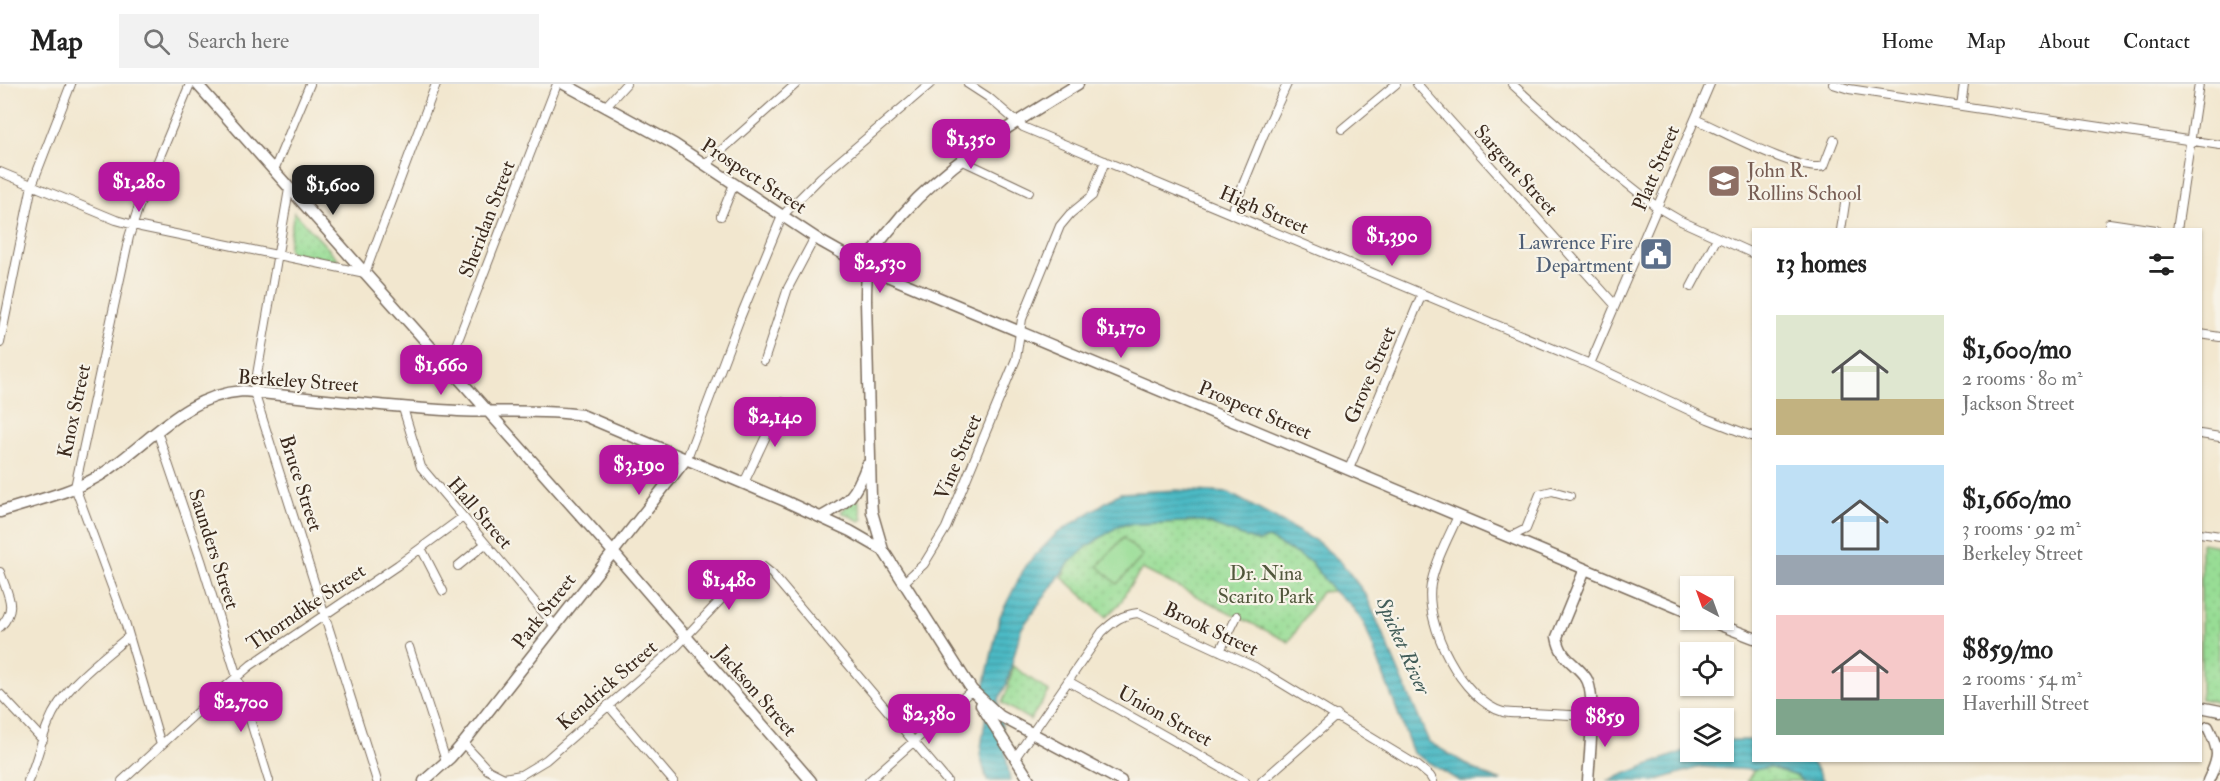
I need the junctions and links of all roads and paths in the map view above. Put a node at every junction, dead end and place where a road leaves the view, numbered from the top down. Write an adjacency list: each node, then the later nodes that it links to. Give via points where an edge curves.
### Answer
1 (71, 84): 35 (street)
2 (190, 84): 44 (street, Knox Street)
3 (197, 84): 32 (street, Jackson Street)
4 (310, 84): 32 (street)
5 (436, 84): 53 (street)
6 (557, 84): 63 (street, Sheridan Street)
7 (564, 84): 21 (street, Prospect Street)
8 (626, 84): 21 (street)
9 (796, 84): 31 (street)
10 (930, 84): 42 (street, via 821,177)
11 (968, 84): 24 (street, High Street)
12 (1078, 84): 24 (street)
13 (1287, 84): 40 (street)
14 (1396, 84): 25 (street)
15 (1417, 84): 56 (street, Sargent Street)
16 (1512, 84): 39 (street)
17 (1710, 84): 23 (street, Platt Street)
18 (1833, 84): 22 (street)
19 (1964, 84): 22 (street)
20 (2199, 84): 27 (street)
21 (606, 106): 31 (street, Prospect Street)
22 (1961, 106): 27 (street)
23 (1695, 119): 26 (street, via 1807,167 1824,166); 39 (street, Platt Street)
24 (1017, 122): 29 (street); 30 (street, High Street)
25 (1342, 129)
26 (1834, 140)
27 (2190, 141): 28 (street); 47 (street)
28 (2220, 145)
29 (961, 160): 37 (street); 52 (street, via 896,223 874,250)
30 (1105, 161): 40 (street, High Street); 57 (street, Vine Street, via 1089,199 1060,226 1022,319)
31 (705, 165): 34 (street, Prospect Street)
32 (274, 170): 36 (street, Jackson Street)
33 (0, 172): 35 (street)
34 (734, 184): 41 (street); 42 (street, Prospect Street)
35 (32, 185): 44 (street); 60 (street)
36 (289, 189): 51 (street, Bruce Street); 53 (street, Jackson Street)
37 (1029, 192)
38 (1846, 197): 45 (street)
39 (1657, 207): 49 (street); 56 (street, Platt Street)
40 (1231, 214): 55 (street, High Street)
41 (721, 216)
42 (782, 216): 48 (street, Prospect Street); 72 (street)
43 (2109, 223): 46 (street)
44 (133, 225): 51 (street); 76 (street, Knox Street)
45 (1841, 228)
46 (2143, 228)
47 (2177, 228)
48 (815, 237): 52 (street, Prospect Street); 61 (street, via 788,288)
49 (1717, 238): 50 (street); 54 (street)
50 (1752, 253)
51 (277, 256): 53 (street); 64 (street, Bruce Street)
52 (868, 268): 57 (street, Prospect Street); 73 (street)
53 (364, 273): 63 (street, Jackson Street)
54 (1691, 287)
55 (1422, 294): 62 (street, High Street); 74 (street, Grove Street)
56 (1615, 305): 62 (street, Platt Street)
57 (1022, 333): 74 (street, Prospect Street); 92 (street, Vine Street, via 1016,359 946,528 924,564)
58 (2202, 334): 59 (street)
59 (2220, 338)
60 (0, 342)
61 (764, 361)
62 (1590, 364): 70 (street, High Street)
63 (448, 366): 67 (street, Jackson Street)
64 (254, 392): 66 (street, Berkeley Street); 68 (street, Berkeley Street, via 231,392 210,398); 95 (street, Bruce Street)
65 (782, 402): 75 (street)
66 (403, 408): 67 (street, Berkeley Street); 80 (street, Hall Street, via 421,467)
67 (489, 412): 72 (street, Berkeley Street, via 582,415); 88 (street, Jackson Street)
68 (157, 431): 76 (street, Berkeley Street, via 105,472); 105 (street, Saunders Street)
69 (2202, 434): 71 (street)
70 (1752, 436)
71 (2220, 437)
72 (687, 458): 75 (street, Berkeley Street); 88 (street, Park Street)
73 (869, 459): 81 (street, via 858,489); 87 (street, via 872,512)
74 (1349, 469): 79 (street, Prospect Street)
75 (744, 483): 81 (street, Berkeley Street)
76 (75, 487): 78 (street, Berkeley Street); 100 (street, Knox Street)
77 (1570, 496): 84 (street, via 1552,491 1540,494 1526,529)
78 (0, 512)
79 (1458, 516): 84 (street, Prospect Street); 113 (street, via 1438,558 1430,609 1458,675 1486,704 1505,712)
80 (463, 517): 85 (street, Hall Street); 86 (street, Thorndike Street)
81 (821, 517): 87 (street, Berkeley Street)
82 (2202, 533): 83 (street)
83 (2220, 536)
84 (1510, 537): 90 (street, Prospect Street)
85 (485, 544): 89 (street); 97 (street, Hall Street)
86 (421, 548): 93 (street); 95 (street, Thorndike Street)
87 (883, 550): 92 (street)
88 (613, 552): 97 (street, Park Street); 101 (street, Jackson Street)
89 (458, 566)
90 (1585, 569): 94 (street, Prospect Street); 113 (street, via 1557,637 1566,659 1587,680)
91 (0, 572): 98 (street, via 12,608)
92 (904, 582): 108 (street)
93 (443, 591)
94 (1680, 609)
95 (326, 614): 105 (street, Thorndike Street); 129 (street, Bruce Street)
96 (1237, 616): 104 (street)
97 (555, 626): 119 (street, Park Street)
98 (0, 627)
99 (1733, 630): 102 (street)
100 (129, 636): 117 (street, via 73,684 58,705); 120 (street, Knox Street)
101 (686, 637): 109 (street, Kendrick Street); 118 (street, Kendrick Street, via 744,574 762,566); 132 (street, Jackson Street)
102 (1752, 637)
103 (409, 646): 122 (street)
104 (1221, 651): 106 (street, Brook Street, via 1138,613 1126,614 1102,632); 112 (street, Brook Street)
105 (237, 677): 120 (street, Thorndike Street); 128 (street, Saunders Street)
106 (1068, 681): 115 (street, Brook Street); 137 (street, Union Street)
107 (0, 694): 117 (street)
108 (975, 694): 115 (street, via 1000,716); 118 (street); 121 (street)
109 (609, 705): 119 (street, Kendrick Street, via 546,760 521,775 504,778 488,770); 131 (street)
110 (2202, 707): 111 (street)
111 (2220, 711)
112 (1337, 715): 138 (street); 139 (street, Brook Street, via 1418,766)
113 (1591, 716): 126 (street)
114 (2204, 726): 116 (street); 140 (street, via 2218,745 2220,757)
115 (1029, 731): 121 (street, Brook Street); 136 (street)
116 (2220, 731)
117 (43, 740): 125 (street)
118 (913, 742): 133 (street); 134 (street)
119 (463, 743): 122 (street, Park Street)
120 (161, 745): 127 (street, Thorndike Street)
121 (1013, 754): 135 (street)
122 (446, 761): 130 (street, Park Street)
123 (2220, 767): 140 (street)
124 (2220, 777): 140 (street)
125 (31, 780)
126 (1588, 780)
127 (122, 781)
128 (269, 781)
129 (377, 781)
130 (424, 781)
131 (673, 781)
132 (811, 781)
133 (869, 781)
134 (947, 781)
135 (1030, 781)
136 (1121, 781)
137 (1245, 781)
138 (1262, 781)
139 (1433, 781)
140 (2210, 781)

